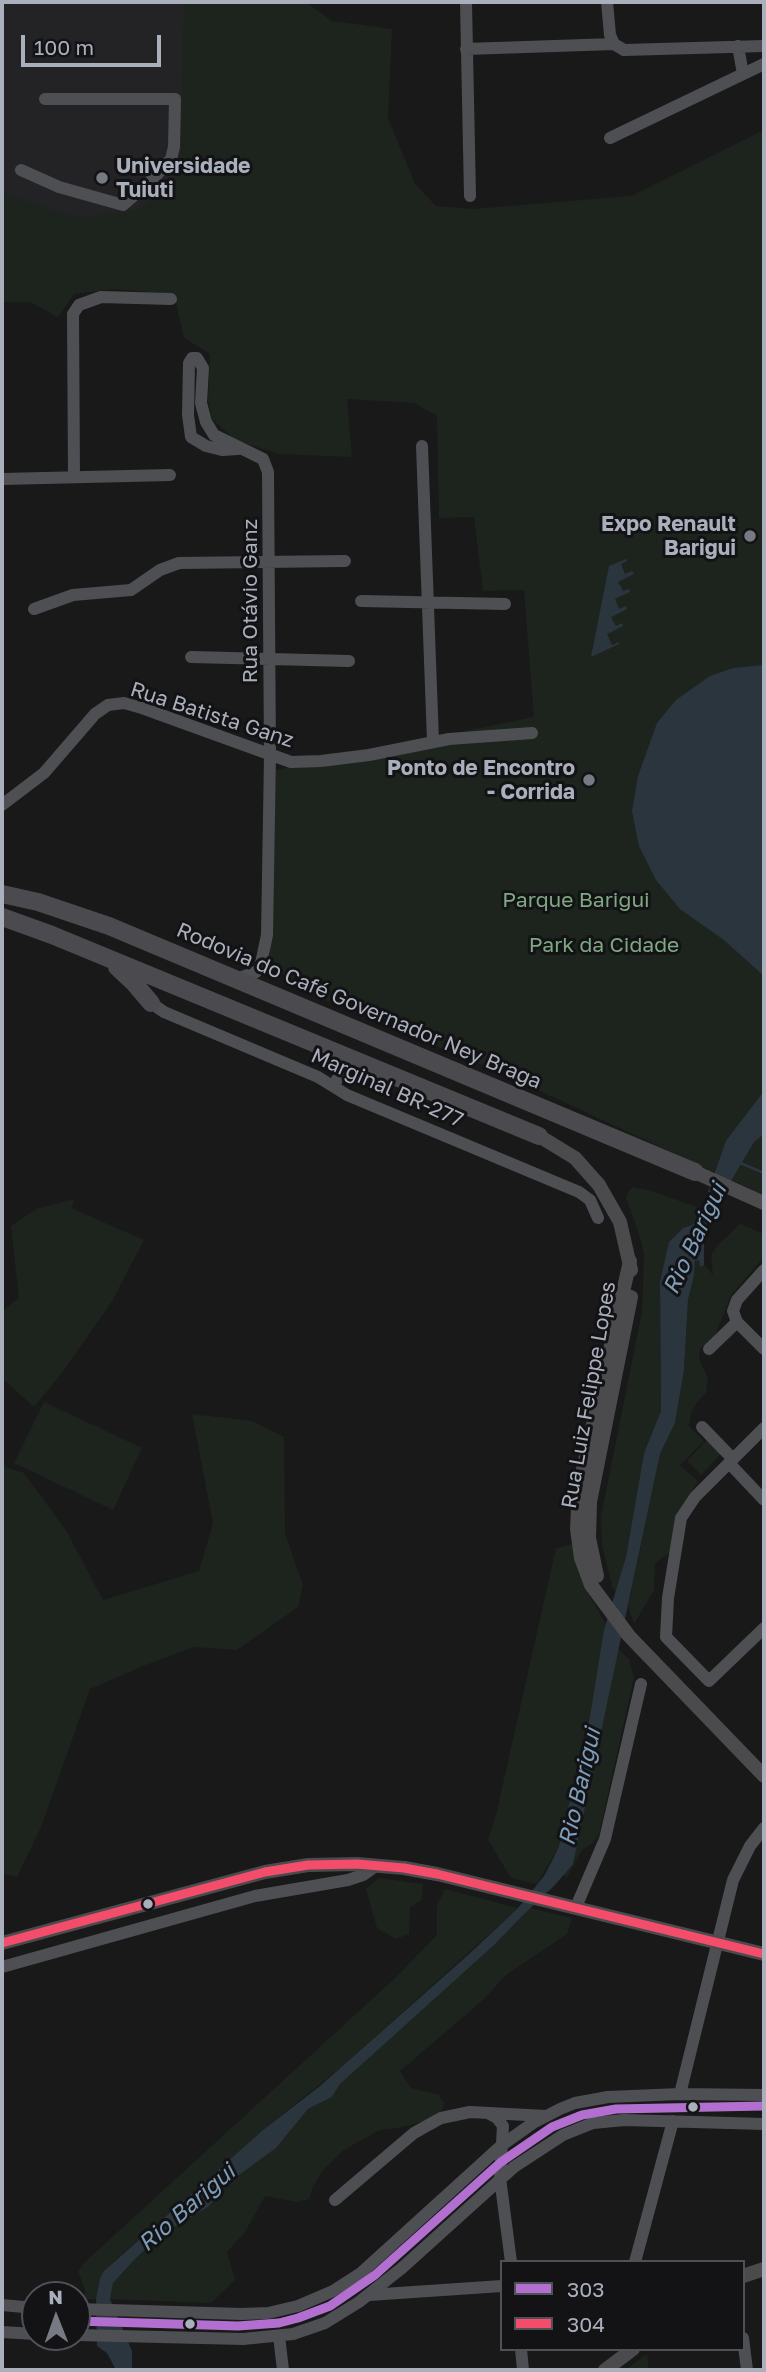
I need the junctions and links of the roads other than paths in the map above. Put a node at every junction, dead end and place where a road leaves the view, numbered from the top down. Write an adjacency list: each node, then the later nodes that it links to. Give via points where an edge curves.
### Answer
1 (466, 2): 6 (street)
2 (607, 2): 3 (street)
3 (614, 44): 4 (street, via 624,50); 6 (street)
4 (738, 46): 5 (street); 8 (street)
5 (764, 46)
6 (466, 49): 12 (street)
7 (764, 64): 8 (street)
8 (743, 74): 10 (street)
9 (45, 99): 11 (street, via 175,99 171,159 122,205 59,187)
10 (610, 138)
11 (21, 170)
12 (470, 196)
13 (171, 299): 17 (street, via 101,297 79,305 73,314)
14 (422, 446): 22 (street)
15 (238, 449): 15 (street, via 214,435 206,422 201,403 202,368 197,358 192,358 191,437 214,448); 20 (street, Rua Otávio Ganz, via 263,459 268,472)
16 (170, 475): 17 (street)
17 (74, 477): 18 (street)
18 (2, 479)
19 (345, 561): 20 (street)
20 (269, 562): 24 (street, via 172,565 131,590 73,595); 26 (street, Rua Otávio Ganz)
21 (361, 601): 22 (street)
22 (426, 602): 23 (street); 29 (street)
23 (505, 604)
24 (34, 609)
25 (191, 657): 26 (street)
26 (270, 660): 27 (street); 30 (street, Rua Otávio Ganz)
27 (349, 661)
28 (532, 733): 29 (street, Rua Batista Ganz)
29 (433, 741): 30 (street, Rua Batista Ganz, via 321,761 291,762)
30 (270, 756): 31 (street, Rua Batista Ganz, via 142,708 108,705 44,773); 37 (street, Rua Otávio Ganz, via 267,935 260,968)
31 (2, 805)
32 (2, 886): 35 (highway)
33 (2, 894): 35 (highway, Rodovia do Café Governador Ney Braga)
34 (2, 917): 36 (highway)
35 (110, 926): 37 (highway, Rodovia do Café Governador Ney Braga)
36 (106, 958): 38 (highway); 39 (highway)
37 (237, 979): 42 (highway, Rodovia do Café Governador Ney Braga)
38 (151, 1003): 40 (street, Marginal BR-277)
39 (350, 1059): 40 (street); 41 (highway)
40 (333, 1086): 44 (street, Marginal BR-277, via 585,1195)
41 (539, 1136): 55 (main road, Rua Luiz Felippe Lopes, via 575,1158 599,1185 620,1222 630,1261 628,1321 588,1522 591,1555 609,1610)
42 (695, 1172): 43 (main road)
43 (764, 1203)
44 (598, 1218)
45 (764, 1270): 46 (street, via 737,1300)
46 (735, 1317): 47 (street); 48 (street)
47 (709, 1349)
48 (764, 1349)
49 (702, 1427): 51 (street)
50 (764, 1428): 51 (street)
51 (731, 1461): 52 (street); 53 (street, via 681,1518 666,1637 709,1681)
52 (764, 1500)
53 (764, 1628)
54 (641, 1684): 58 (street, via 605,1839)
55 (764, 1776)
56 (764, 1828): 59 (street, via 738,1869)
57 (377, 1865): 58 (main road); 60 (main road, via 265,1872); 62 (street, via 348,1881 255,1896)
58 (569, 1905): 59 (main road)
59 (717, 1942): 61 (main road); 63 (street)
60 (2, 1943)
61 (764, 1954)
62 (2, 1967)
63 (680, 2094): 64 (street); 66 (street, via 591,2099)
64 (764, 2095)
65 (486, 2113): 66 (street); 69 (street, via 503,2126); 71 (street, via 456,2114 426,2124)
66 (546, 2116): 69 (street)
67 (673, 2121): 68 (street); 70 (street, via 608,2121 579,2128 548,2143); 73 (street)
68 (764, 2124)
69 (502, 2145): 70 (street); 80 (street, via 361,2273 312,2301 254,2314)
70 (500, 2178): 72 (street); 77 (street)
71 (335, 2200)
72 (510, 2260)
73 (636, 2260)
74 (764, 2269): 75 (main road)
75 (745, 2275)
76 (500, 2286): 77 (street)
77 (368, 2295): 84 (street, via 325,2323)
78 (2, 2305): 79 (street)
79 (21, 2307)
80 (91, 2309)
81 (2, 2332): 82 (street)
82 (21, 2333)
83 (91, 2335): 84 (street)
84 (279, 2336): 88 (street)
85 (521, 2351): 89 (street)
86 (630, 2351): 90 (main road)
87 (745, 2351): 91 (street)
88 (283, 2370)
89 (523, 2370)
90 (605, 2370)
91 (747, 2370)

